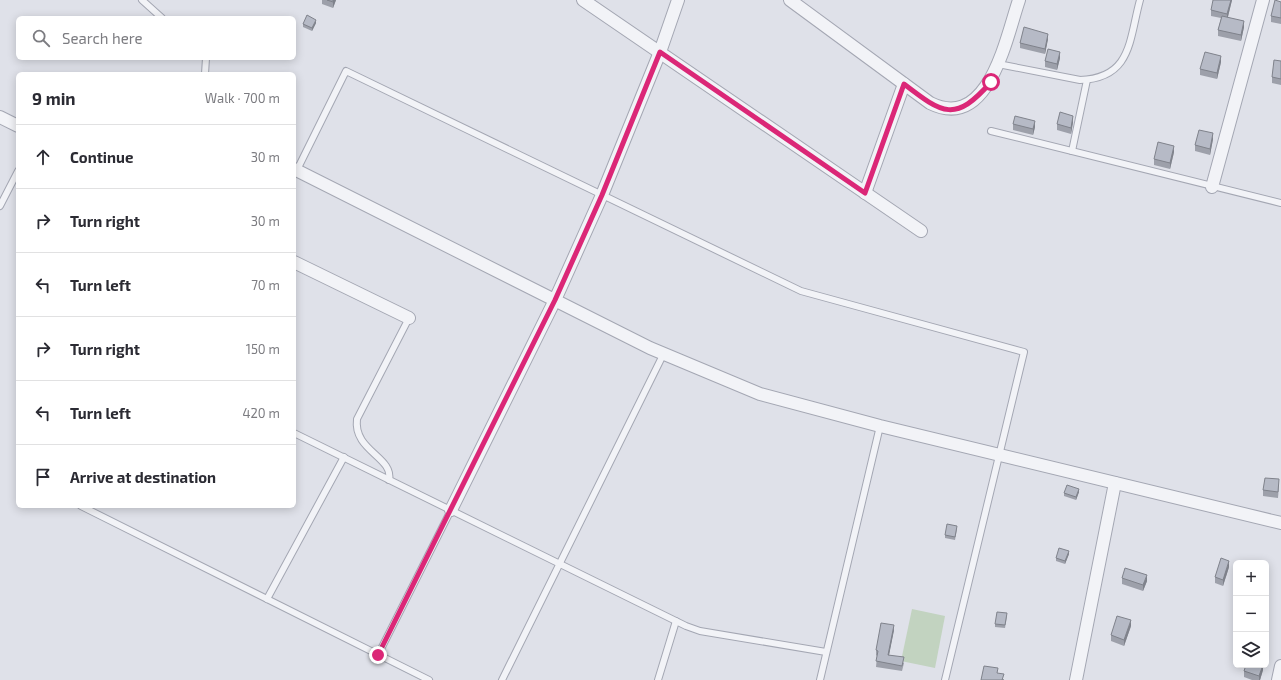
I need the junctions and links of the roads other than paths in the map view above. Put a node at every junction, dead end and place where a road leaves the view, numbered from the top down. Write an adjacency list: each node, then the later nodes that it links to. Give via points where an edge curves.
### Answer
1 (142, 0): 8 (lane)
2 (583, 0): 9 (street)
3 (678, 0): 9 (street)
4 (790, 0): 14 (street)
5 (1019, 0): 11 (street)
6 (1140, 0): 13 (lane, via 1125,58 1108,75)
7 (1263, 0): 22 (street)
8 (160, 16)
9 (660, 52): 23 (street); 24 (street)
10 (206, 60): 12 (lane)
11 (998, 64): 13 (lane); 14 (street, via 991,82 969,104 961,108 940,108)
12 (205, 72)
13 (1087, 80): 18 (lane)
14 (904, 84): 23 (street)
15 (0, 117): 16 (street)
16 (16, 125)
17 (991, 131): 18 (lane)
18 (1072, 151): 22 (lane)
19 (296, 168): 24 (lane, via 346,71)
20 (296, 170): 29 (street)
21 (16, 174): 26 (lane)
22 (1212, 187): 25 (lane)
23 (865, 193): 27 (street)
24 (602, 195): 29 (street); 34 (lane, via 801,291 1024,352)
25 (1281, 203)
26 (0, 206)
27 (921, 231)
28 (296, 263): 30 (street)
29 (555, 300): 31 (street); 39 (street)
30 (409, 318): 36 (lane, via 358,419 357,426 362,442 387,466)
31 (664, 354): 32 (street, via 760,394); 41 (lane)
32 (880, 426): 34 (street); 44 (lane)
33 (296, 434): 35 (lane)
34 (1000, 454): 37 (street); 51 (lane)
35 (344, 457): 36 (lane); 42 (lane)
36 (389, 480): 39 (lane)
37 (1115, 483): 40 (street); 52 (street)
38 (85, 508): 42 (lane)
39 (451, 510): 41 (lane); 45 (lane)
40 (1281, 522)
41 (560, 564): 43 (lane); 48 (lane)
42 (267, 599): 45 (lane)
43 (676, 621): 44 (lane, via 700,631); 49 (lane)
44 (826, 652): 50 (lane)
45 (378, 655): 47 (lane)
46 (1281, 666): 53 (street)
47 (429, 680)
48 (502, 680)
49 (658, 680)
50 (820, 680)
51 (945, 680)
52 (1076, 680)
53 (1278, 680)

